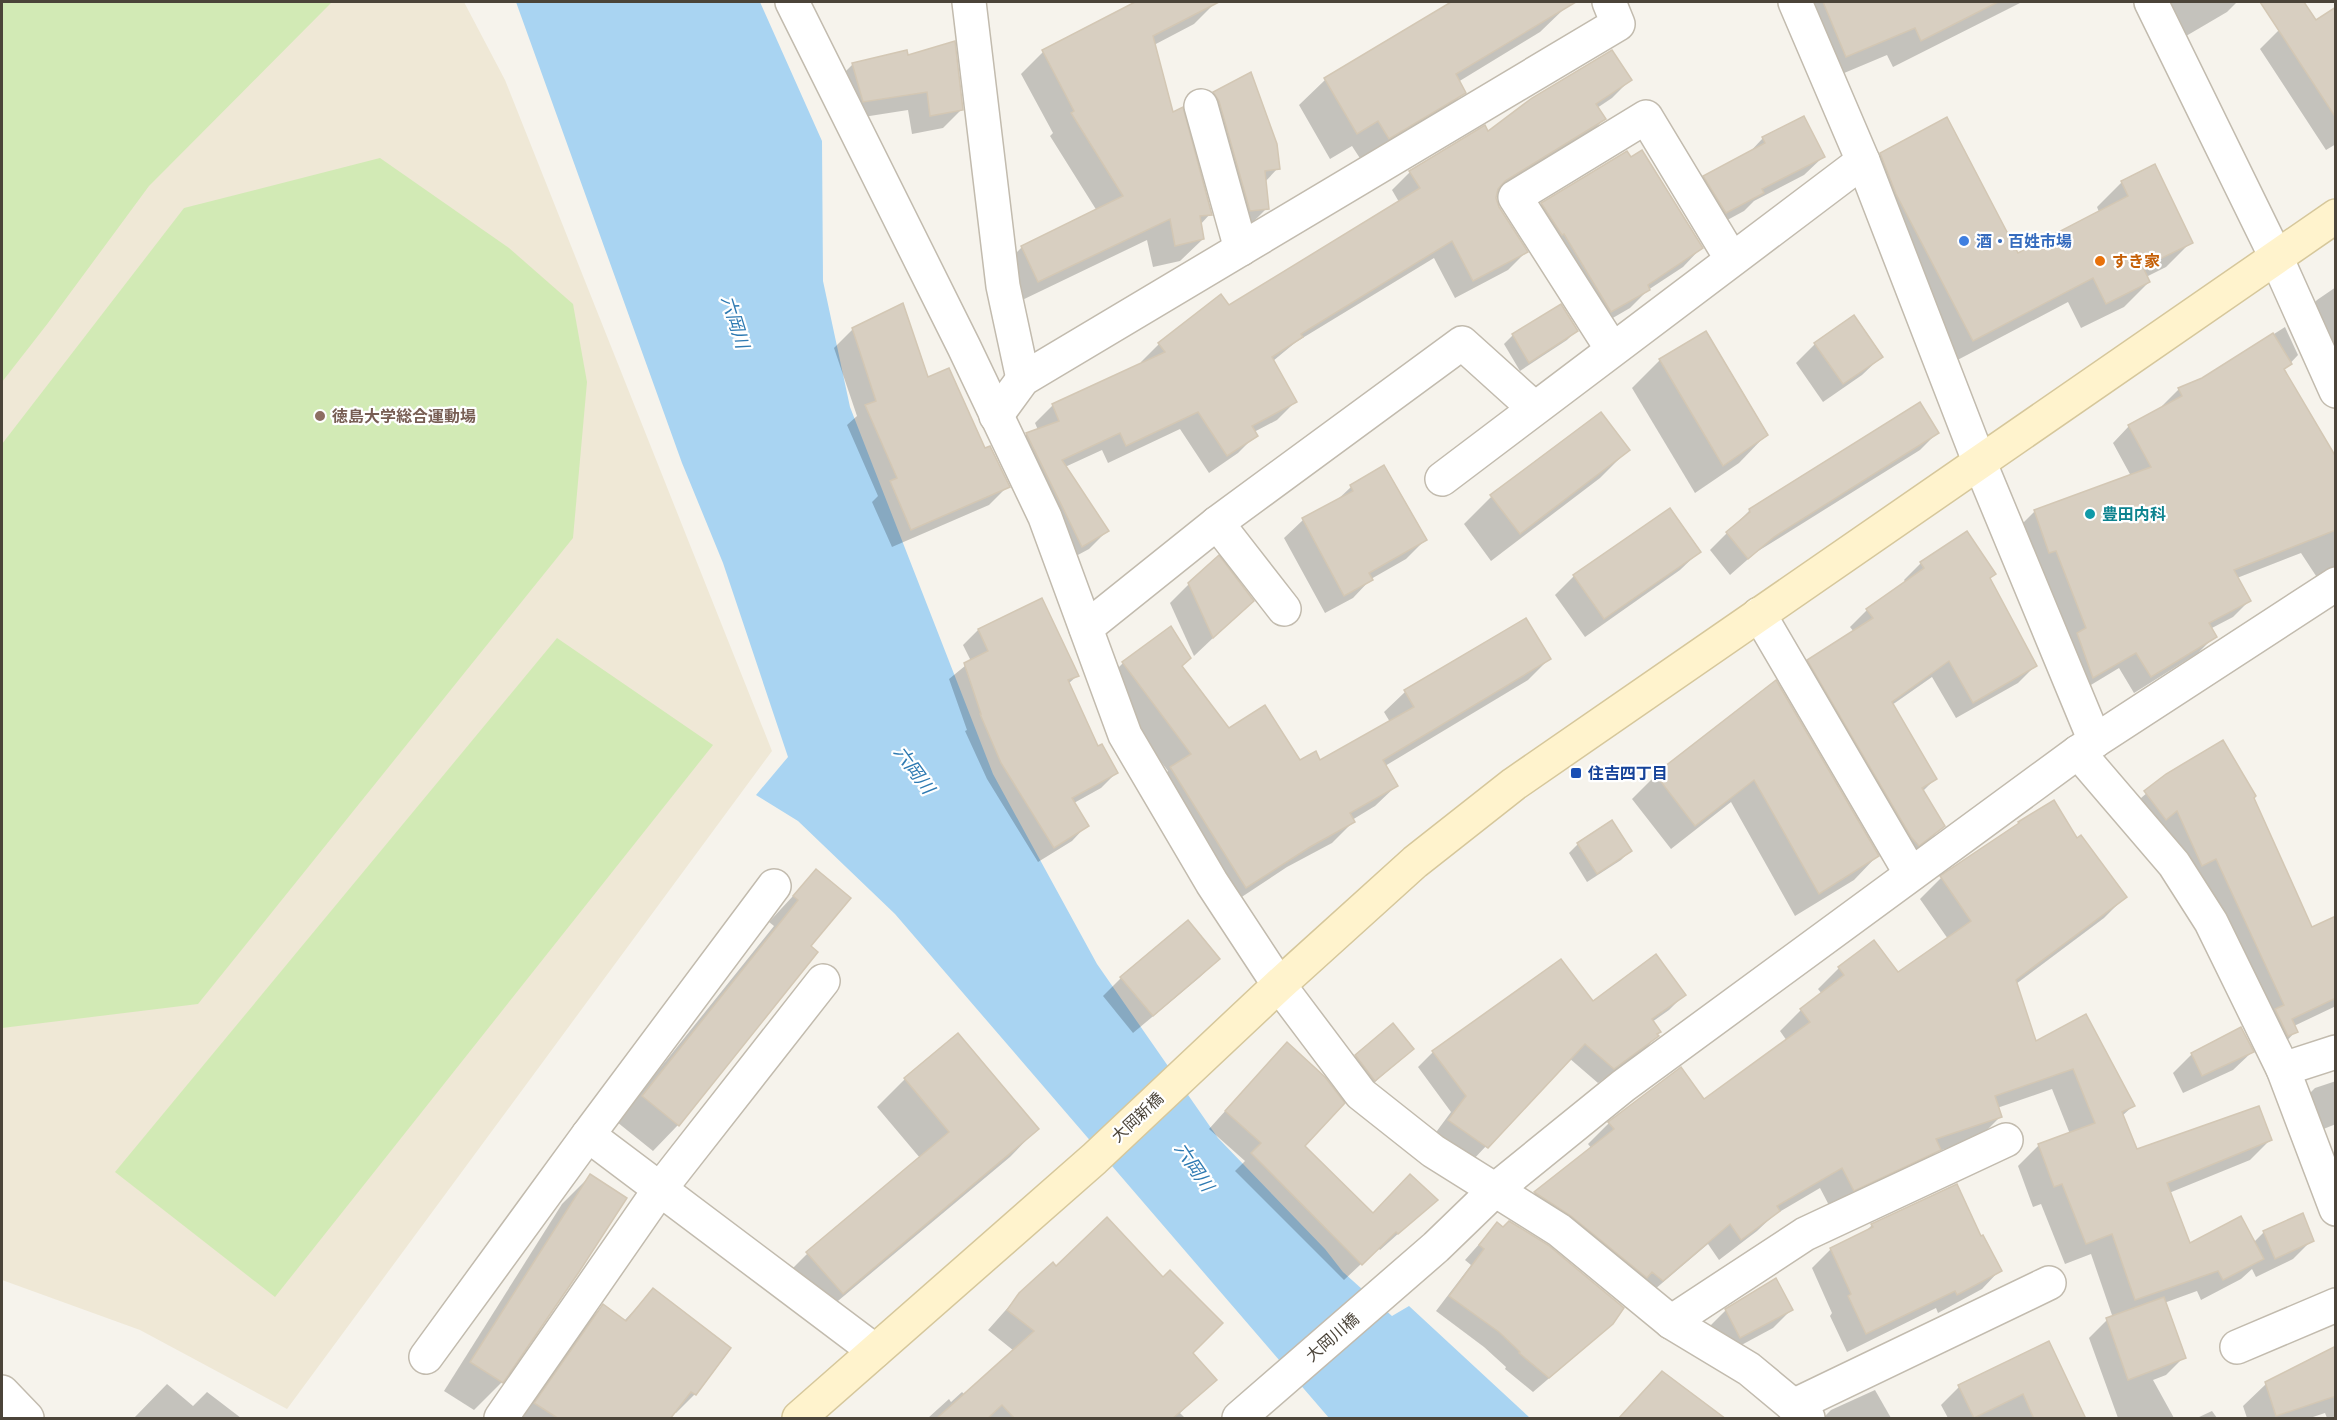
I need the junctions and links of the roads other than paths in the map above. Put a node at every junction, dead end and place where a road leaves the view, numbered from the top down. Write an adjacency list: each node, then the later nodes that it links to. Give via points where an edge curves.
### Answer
1 (792, 2): 16 (street)
2 (969, 2): 13 (street, via 1003,286)
3 (1609, 2): 9 (street, via 1618,24)
4 (1796, 2): 7 (street)
5 (2151, 2): 10 (street)
6 (1201, 106): 9 (street)
7 (1863, 161): 11 (street); 17 (street)
8 (2336, 216): 10 (street, 大岡新橋)
9 (1241, 249): 13 (street)
10 (2276, 257): 14 (street); 17 (street, 大岡新橋)
11 (1731, 258): 12 (street); 12 (street, via 1646,117 1515,197)
12 (1612, 349): 15 (street)
13 (1023, 379): 16 (street)
14 (2336, 391)
15 (1534, 408): 18 (street); 19 (street, via 1462,343)
16 (996, 416): 23 (street, via 1045,517)
17 (1979, 461): 22 (street, 大岡新橋); 24 (street)
18 (1442, 479)
19 (1217, 523): 21 (street); 23 (street)
20 (2336, 584): 24 (street, 大岡川橋)
21 (1284, 609)
22 (1759, 615): 25 (street); 28 (street, 大岡新橋, via 1514,784 1415,862)
23 (1086, 628): 28 (street, via 1125,735 1212,883)
24 (2086, 746): 25 (street, 大岡川橋); 30 (street, via 2174,864 2211,922)
25 (1911, 874): 34 (street, 大岡川橋, via 1623,1086)
26 (774, 885): 31 (street)
27 (823, 981): 33 (street)
28 (1279, 985): 34 (street, via 1361,1094 1433,1151); 40 (street, 大岡新橋, via 1094,1159)
29 (2336, 1052): 30 (street)
30 (2283, 1069): 35 (street)
31 (588, 1135): 33 (street); 41 (street)
32 (2006, 1140): 38 (street, via 1805,1234)
33 (660, 1189): 40 (street); 45 (street)
34 (1497, 1189): 38 (street, via 1559,1230); 47 (street, 大岡川橋)
35 (2336, 1209)
36 (2049, 1283): 43 (street)
37 (2336, 1305): 39 (street)
38 (1671, 1322): 43 (street, via 1749,1369)
39 (2237, 1347)
40 (875, 1351): 46 (street, 大岡新橋)
41 (426, 1357)
42 (2, 1392): 44 (street)
43 (1800, 1412)
44 (27, 1419)
45 (501, 1419)
46 (799, 1419)
47 (1239, 1419)

